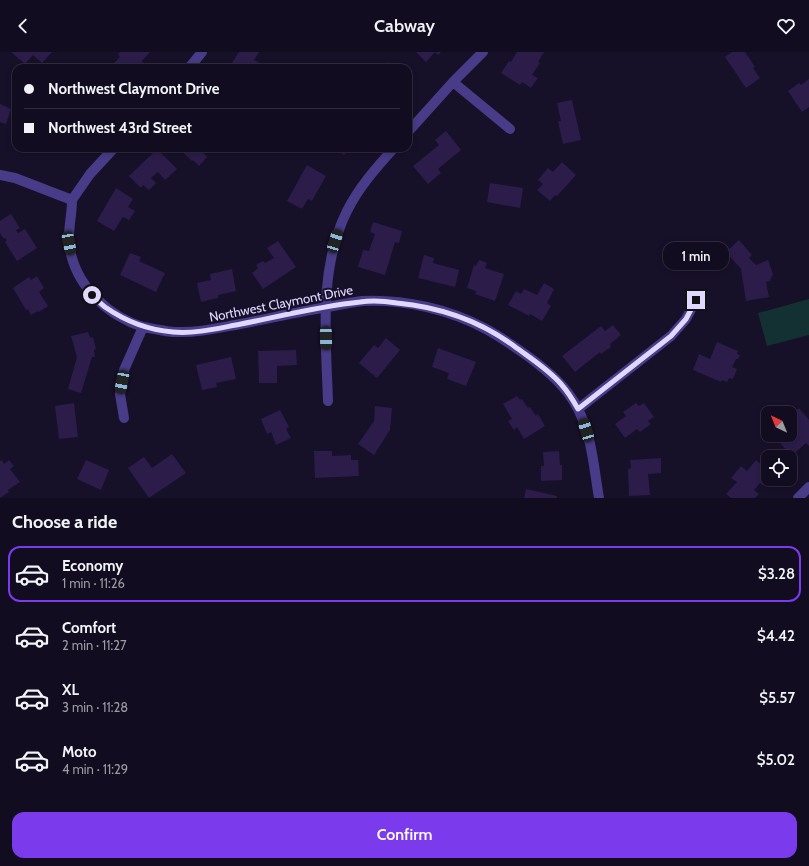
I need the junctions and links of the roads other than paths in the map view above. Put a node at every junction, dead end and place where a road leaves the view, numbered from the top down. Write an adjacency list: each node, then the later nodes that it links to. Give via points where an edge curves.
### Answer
1 (202, 52): 3 (street)
2 (483, 52): 4 (street)
3 (192, 64)
4 (453, 82): 5 (street); 6 (street)
5 (412, 128)
6 (510, 129)
7 (110, 152): 10 (street, via 90,174)
8 (390, 152): 12 (street, via 356,194 338,231 330,259)
9 (0, 175): 10 (street, via 16,178)
10 (72, 200): 13 (street, Northwest Claymont Drive, via 69,243 78,274 92,295 104,306 118,316)
11 (696, 300): 15 (street, via 686,319 671,336)
12 (326, 307): 13 (street, Northwest Claymont Drive, via 200,332 173,332); 14 (street); 15 (street, Northwest Claymont Drive, via 362,301 412,304 462,318 507,341 548,372 571,396)
13 (143, 327): 16 (street, via 124,370 120,394)
14 (328, 401)
15 (578, 409): 18 (street, Northwest Claymont Drive, via 589,438)
16 (124, 418)
17 (809, 487): 19 (street)
18 (599, 498)
19 (798, 498)

